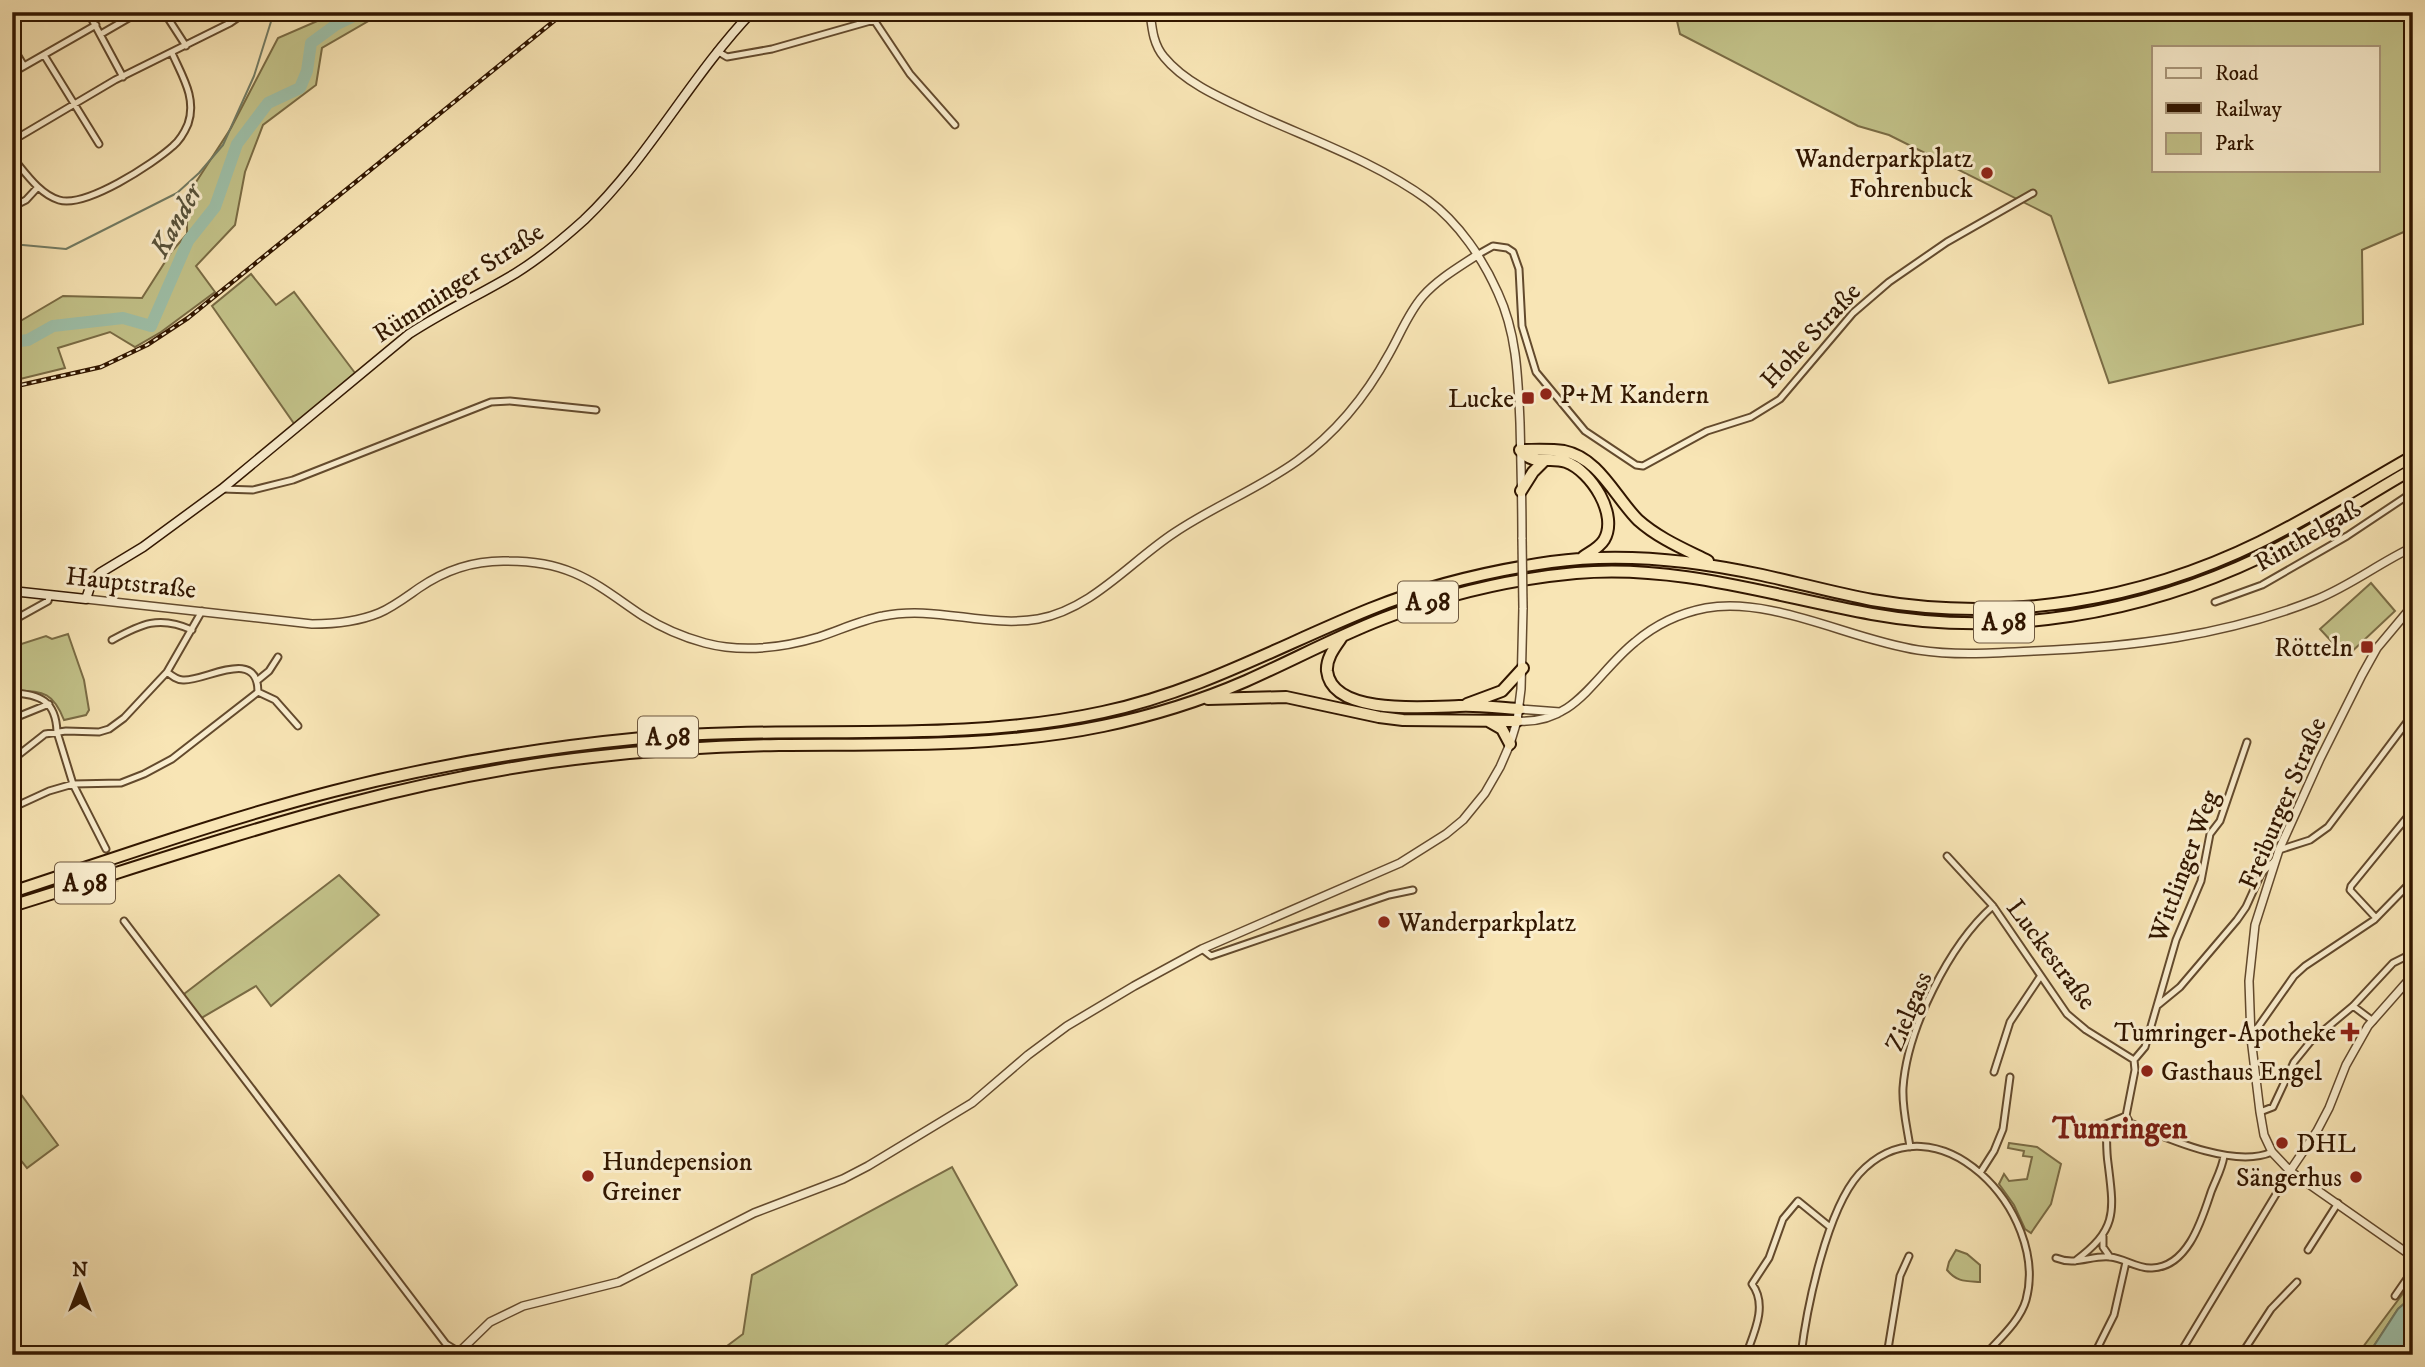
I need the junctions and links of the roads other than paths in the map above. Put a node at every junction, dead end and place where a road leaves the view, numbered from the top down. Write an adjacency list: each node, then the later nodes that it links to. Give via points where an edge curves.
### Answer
1 (88, 12): 7 (street)
2 (139, 12): 8 (street)
3 (164, 12): 10 (street)
4 (751, 12): 11 (main road, Rümminger Straße)
5 (1150, 12): 25 (street, via 1156,44 1180,72 1235,104 1384,172 1430,202)
6 (244, 13): 10 (street)
7 (96, 25): 8 (street); 13 (street)
8 (101, 34): 16 (street)
9 (12, 46): 14 (street)
10 (186, 46): 12 (street)
11 (717, 51): 18 (street, via 727,57 772,49 874,20 910,74); 31 (main road, Rümminger Straße, via 635,165 583,221 528,265 410,334)
12 (172, 53): 16 (street); 22 (street, via 191,94 187,126 175,145 88,197 59,200)
13 (44, 55): 14 (street); 17 (street)
14 (24, 66): 15 (street)
15 (12, 73)
16 (123, 77): 17 (street)
17 (74, 104): 19 (street); 20 (street)
18 (955, 125)
19 (12, 141)
20 (99, 144)
21 (12, 157): 22 (street)
22 (38, 187): 24 (street)
23 (2033, 193): 25 (street, Hohe Straße, via 1947,242 1889,282 1853,313 1780,399 1643,466 1585,431 1535,372 1522,326 1513,252 1493,246)
24 (12, 207)
25 (1477, 255): 27 (street, via 1499,295 1511,331); 42 (street, Hauptstraße, via 1426,292 1375,379 1329,435 1271,479 1176,531 1095,594 1040,618 1002,621 936,612 896,613 790,645 735,648 665,629 574,573 551,565 504,560 461,567 398,603 339,624)
26 (596, 410): 31 (street, via 491,402 274,486)
27 (1520, 450): 29 (highway, via 1530,459); 32 (street); 36 (highway, via 1562,451 1580,457 1598,471 1640,521)
28 (2413, 456): 36 (highway, A 98, via 2261,542 2192,572 2101,598 2046,606 1941,608 1871,600)
29 (1544, 461): 32 (highway); 35 (highway, via 1577,468 1606,510 1603,541)
30 (2413, 469): 45 (highway, A 98, via 2314,528 2218,576 2129,605 2074,615 1969,623 1879,615 1718,580 1611,571 1466,591)
31 (222, 489): 39 (main road, Rümminger Straße, via 100,573)
32 (1521, 491): 48 (street, bridge)
33 (2413, 492): 40 (street, Rinthelgaß, via 2262,585)
34 (2413, 547): 57 (street, via 2336,591 2274,614 2197,636 2100,648 2007,653 1919,650 1771,611 1709,608 1679,616 1635,641 1579,700 1561,712 1534,722)
35 (1581, 559): 36 (highway, A 98, via 1646,558); 74 (highway, A 98, via 1463,577 1422,589 1221,676 1103,712 995,727 661,737 536,750 335,791)
36 (1718, 567)
37 (12, 591): 38 (main road, Hauptstraße)
38 (50, 595): 39 (main road, Hauptstraße); 43 (street, via 48,601)
39 (86, 599): 42 (street, Hauptstraße)
40 (2215, 602)
41 (2413, 605): 69 (street, Freiburger Straße, via 2361,675)
42 (202, 611): 44 (street)
43 (12, 621)
44 (192, 630): 46 (street, via 153,621); 49 (street)
45 (1342, 637): 53 (highway, A 98); 55 (highway, via 1327,672 1342,694 1404,708)
46 (112, 640)
47 (278, 657): 50 (street)
48 (1523, 668): 55 (highway, via 1502,691); 57 (street)
49 (167, 673): 50 (street, via 187,680 230,668 247,670); 61 (street, via 109,729)
50 (258, 680): 51 (street)
51 (257, 692): 60 (street, via 283,706); 65 (street, via 172,759 145,774 121,783)
52 (12, 693): 54 (street, via 41,697)
53 (1198, 699): 59 (highway, via 1286,697 1403,720); 75 (highway, A 98, via 1108,725 1043,736 649,752 471,774 287,819)
54 (49, 704): 58 (street); 61 (street)
55 (1461, 706): 57 (highway)
56 (2413, 714): 69 (street, via 2328,827 2310,840)
57 (1518, 715): 59 (highway); 63 (street)
58 (12, 719)
59 (1486, 720): 63 (highway, via 1502,729)
60 (298, 726)
61 (57, 732): 64 (street, via 37,739); 65 (street)
62 (2247, 742): 83 (street, Wittlinger Weg, via 2220,821 2210,834 2205,866 2176,940)
63 (1510, 744): 79 (street, via 1476,805 1423,849)
64 (12, 760)
65 (73, 784): 66 (street); 68 (street)
66 (12, 808)
67 (2413, 810): 77 (street, via 2351,886 2353,895)
68 (106, 849)
69 (2279, 850): 71 (street, Freiburger Straße)
70 (1947, 856): 76 (street, Luckestraße)
71 (2275, 860): 83 (street, via 2261,874 2246,908 2180,987); 86 (street, Freiburger Straße, via 2254,934)
72 (2413, 880): 77 (street)
73 (1413, 890): 79 (street, via 1211,956)
74 (12, 892)
75 (12, 906)
76 (1993, 906): 82 (street, Luckestraße); 92 (street, Zielgass, via 1975,922 1946,967 1912,1041 1903,1099)
77 (2376, 918): 86 (street, via 2305,966)
78 (124, 921): 110 (street)
79 (1202, 949): 110 (street, via 1067,1026 972,1103 868,1166 754,1213 619,1282 523,1306 490,1322)
80 (2413, 953): 84 (street, via 2393,963)
81 (2413, 975): 85 (street)
82 (2040, 976): 87 (street, Luckestraße, via 2067,1014); 88 (street, via 2010,1022)
83 (2158, 1005): 87 (street, Wittlinger Weg, via 2145,1047)
84 (2353, 1006): 85 (street); 90 (street, via 2300,1054 2273,1107)
85 (2373, 1021): 95 (street)
86 (2250, 1032): 90 (street, Freiburger Straße)
87 (2134, 1060): 91 (street)
88 (1994, 1072)
89 (2010, 1077): 96 (street, via 2003,1129)
90 (2264, 1111): 93 (street, Freiburger Straße, via 2264,1135)
91 (2126, 1116): 94 (street, via 2130,1123); 99 (street, via 2106,1124 2113,1206)
92 (1910, 1147): 96 (street, via 1945,1151); 98 (street, via 1890,1153 1860,1173)
93 (2272, 1152): 94 (street, via 2254,1158); 95 (street, Freiburger Straße)
94 (2224, 1156): 106 (street, via 2206,1214 2183,1253 2152,1268)
95 (2290, 1171): 97 (street, Freiburger Straße); 116 (street)
96 (1980, 1172): 114 (street, via 2013,1214 2029,1275 2022,1310)
97 (2338, 1203): 100 (street); 103 (street, Freiburger Straße)
98 (1830, 1227): 111 (street, via 1798,1201 1783,1219 1769,1258 1752,1284 1760,1310); 112 (street)
99 (2104, 1233): 102 (street, via 2103,1248); 105 (street)
100 (2308, 1250)
101 (1909, 1256): 113 (street, via 1900,1276)
102 (2110, 1257): 105 (street); 106 (street)
103 (2413, 1257)
104 (2056, 1258): 105 (street)
105 (2073, 1262)
106 (2126, 1262): 115 (street, via 2114,1315)
107 (2413, 1270): 109 (street)
108 (2297, 1282): 117 (street, via 2271,1309)
109 (2395, 1296)
110 (457, 1353)
111 (1746, 1355)
112 (1801, 1355)
113 (1888, 1355)
114 (1985, 1355)
115 (2094, 1355)
116 (2179, 1355)
117 (2241, 1355)

